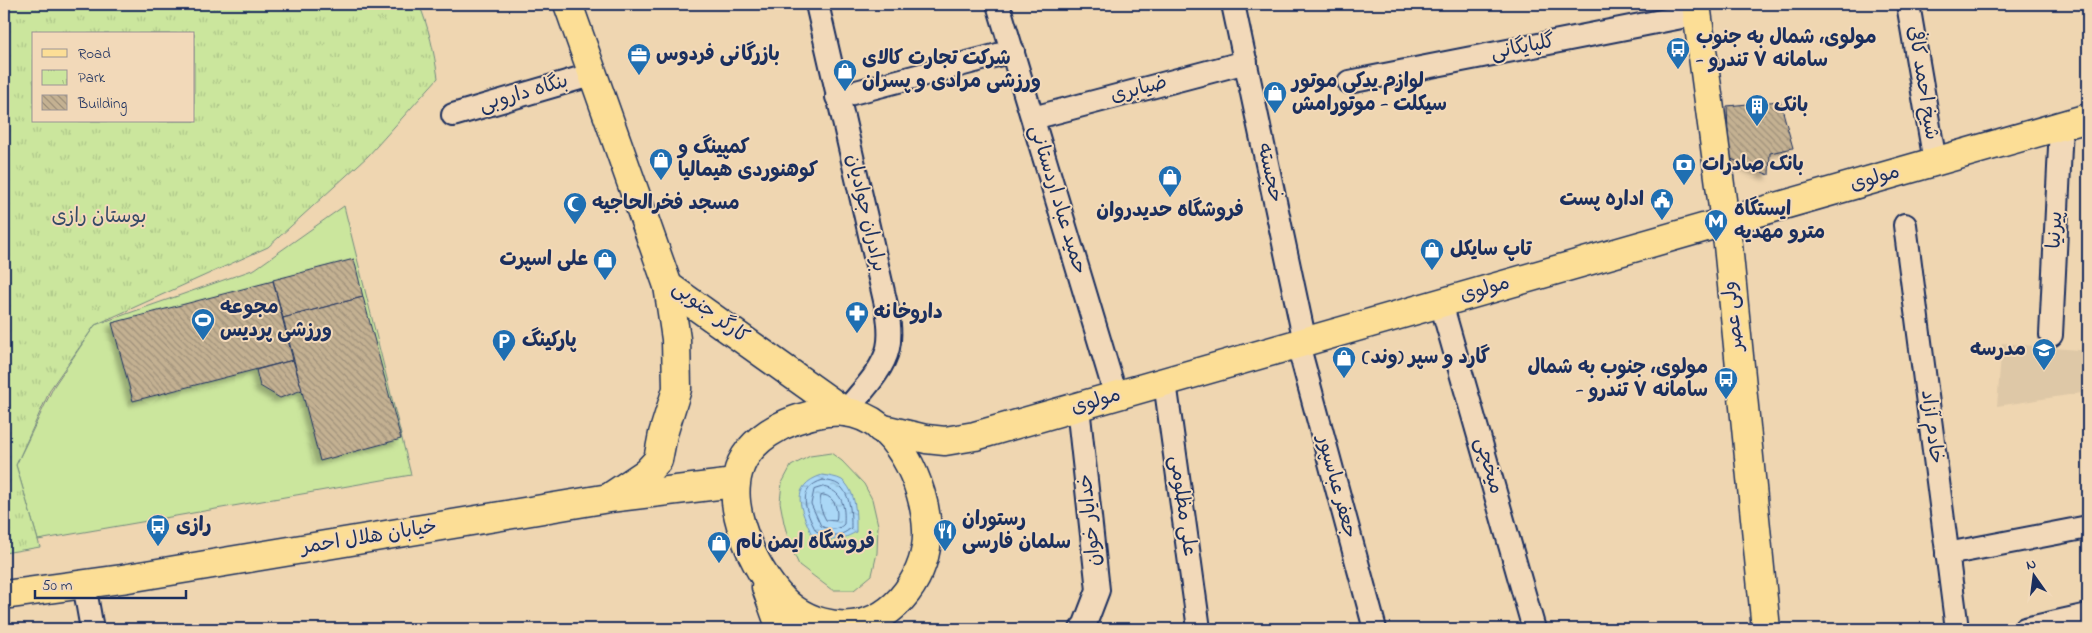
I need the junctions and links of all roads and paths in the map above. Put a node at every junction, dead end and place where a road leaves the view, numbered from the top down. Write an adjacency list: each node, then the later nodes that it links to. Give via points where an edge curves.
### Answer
1 (568, 4): 9 (main road, کارگر جنوبی)
2 (816, 4): 11 (street, برادران جوادیان)
3 (998, 4): 7 (street, حمید عباد اردستانی)
4 (1233, 4): 8 (street, خجسته)
5 (1908, 4): 16 (street, شیخ احمد کافی)
6 (1696, 9): 10 (street, گلپایگانی); 17 (main road, ولی عصر)
7 (1013, 51): 11 (street); 13 (street, حمید عباد اردستانی)
8 (1246, 62): 13 (street, ضیابری); 22 (street, خجسته)
9 (594, 74): 12 (street, بنگاه داروبی); 19 (main road, کارگر جنوبی)
10 (1349, 82)
11 (837, 97): 26 (street, برادران جوادیان, via 890,332 882,364)
12 (453, 115)
13 (1033, 118): 24 (street, حمید عباد اردستانی)
14 (2088, 118): 15 (main road, مولوی)
15 (2061, 126): 16 (main road, مولوی); 21 (street, پیرنیا)
16 (1935, 162): 17 (main road, مولوی)
17 (1724, 222): 20 (main road, مولوی); 43 (main road, ولی عصر)
18 (1905, 225): 31 (street, خادم آزاد)
19 (668, 286): 26 (main road, کارگر جنوبی); 29 (main road, via 676,339 677,389 658,460)
20 (1441, 303): 22 (main road, مولوی); 42 (street, میخچی)
21 (2051, 334)
22 (1301, 343): 23 (main road, مولوی); 41 (street, جعفر عباسپور)
23 (1165, 382): 24 (main road, مولوی); 40 (street, علی مظلومی)
24 (1116, 396): 25 (main road, مولوی)
25 (1078, 407): 27 (main road, مولوی, via 975,436 945,440); 39 (street, خدایار خوان, via 1102,534 1098,590 1086,624)
26 (845, 412): 27 (main road, via 862,416); 28 (main road, via 808,415 760,439 741,466)
27 (880, 428): 36 (main road, via 901,448 916,478 927,531 924,555 908,592)
28 (736, 483): 29 (main road, خیابان هلال احمر); 32 (main road, via 741,527)
29 (609, 498): 33 (main road, خیابان هلال احمر)
30 (2088, 527): 31 (street)
31 (1948, 554): 44 (street, خادم آزاد)
32 (760, 569): 36 (main road, via 793,609 807,617 825,623 853,625); 38 (main road)
33 (84, 584): 34 (main road, خیابان هلال احمر); 37 (street)
34 (4, 595)
35 (2088, 616): 45 (street)
36 (877, 622)
37 (92, 629)
38 (782, 629)
39 (1081, 629)
40 (1199, 629)
41 (1374, 629)
42 (1534, 629)
43 (1766, 629)
44 (1957, 629)
45 (2024, 629)

